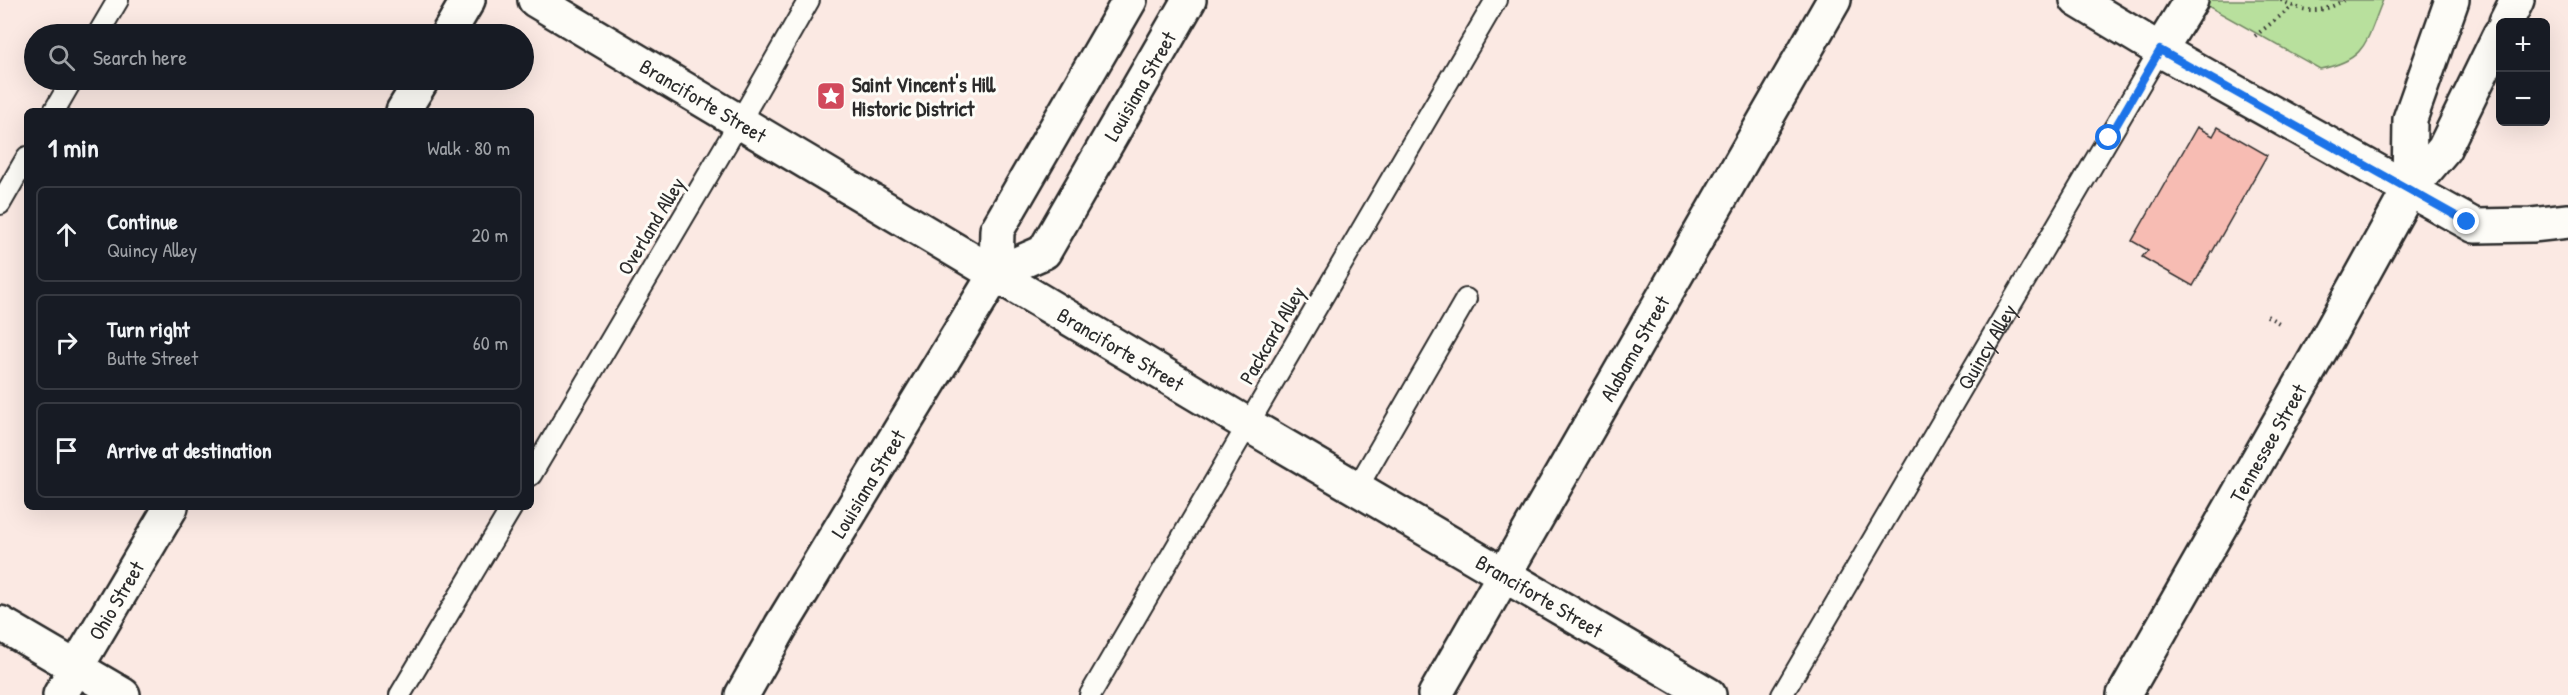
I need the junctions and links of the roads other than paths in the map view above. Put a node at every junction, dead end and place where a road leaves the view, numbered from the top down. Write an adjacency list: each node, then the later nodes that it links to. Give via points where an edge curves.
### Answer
1 (118, 0): 14 (lane)
2 (468, 0): 15 (street)
3 (535, 0): 22 (street, Branciforte Street)
4 (809, 0): 22 (lane, Overland Alley)
5 (1130, 0): 27 (street, via 997,230)
6 (1189, 0): 27 (street, Louisiana Street, via 1044,252)
7 (1496, 0): 29 (lane, Packcard Alley)
8 (1834, 0): 34 (street, Alabama Street)
9 (2077, 0): 17 (street)
10 (2191, 0): 17 (street, Quincy Alley)
11 (2452, 0): 24 (street, Tennessee Street, via 2410,119)
12 (2517, 0): 13 (street)
13 (2508, 18)
14 (104, 24)
15 (454, 24)
16 (2496, 42): 24 (street, Tennessee Street, via 2444,149)
17 (2160, 50): 24 (street); 44 (lane, Quincy Alley)
18 (66, 90): 20 (lane)
19 (416, 90): 21 (street)
20 (56, 108)
21 (405, 108)
22 (741, 121): 27 (street, Branciforte Street); 30 (lane, Overland Alley)
23 (24, 163): 25 (lane)
24 (2409, 190): 26 (street, via 2475,226); 45 (street, Tennessee Street)
25 (0, 204)
26 (2568, 221)
27 (996, 273): 29 (street, Branciforte Street); 40 (street, Louisiana Street)
28 (1466, 299): 31 (lane)
29 (1247, 424): 31 (street, Branciforte Street); 41 (lane, Packcard Alley)
30 (534, 469)
31 (1357, 488): 34 (street, Branciforte Street)
32 (169, 510): 36 (street, Ohio Street)
33 (510, 510): 39 (lane)
34 (1504, 574): 42 (street, Alabama Street); 43 (street, Branciforte Street)
35 (0, 623): 36 (street)
36 (77, 667): 37 (street, Ohio Street); 38 (street)
37 (60, 695)
38 (123, 695)
39 (400, 695)
40 (742, 695)
41 (1090, 695)
42 (1435, 695)
43 (1709, 695)
44 (1782, 695)
45 (2124, 695)

